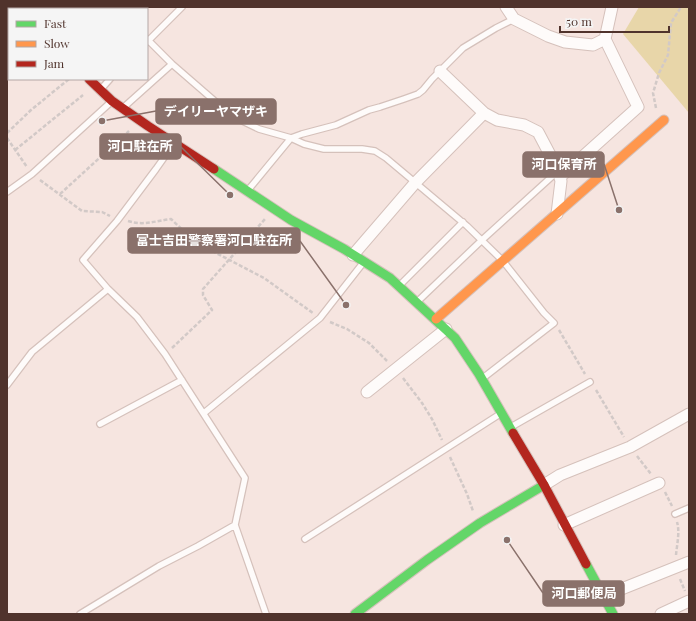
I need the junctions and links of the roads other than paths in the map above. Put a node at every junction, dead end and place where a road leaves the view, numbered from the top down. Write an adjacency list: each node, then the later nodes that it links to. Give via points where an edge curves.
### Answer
1 (182, 7): 6 (lane)
2 (506, 7): 4 (street)
3 (612, 7): 5 (street)
4 (514, 19): 5 (street, via 565,42 593,45); 8 (lane, via 463,48)
5 (605, 39): 17 (street, via 638,107)
6 (148, 40): 7 (lane)
7 (172, 64): 12 (lane); 15 (lane, via 232,116 259,129)
8 (440, 71): 13 (street); 15 (lane, via 418,94 368,110 336,125)
9 (107, 80): 10 (lane)
10 (95, 84): 11 (street)
11 (112, 101): 12 (street); 20 (lane, via 32,174)
12 (123, 109): 16 (street)
13 (484, 113): 17 (street, via 497,120 524,125 538,132); 18 (street)
14 (663, 121): 21 (street)
15 (291, 138): 18 (lane, via 324,149 375,151); 19 (lane)
16 (174, 143): 19 (street); 28 (lane, via 119,219 83,260)
17 (559, 174): 21 (street, via 561,181); 23 (lane)
18 (415, 183): 22 (lane); 24 (street)
19 (247, 191): 24 (street, via 291,220)
20 (7, 192)
21 (557, 214): 25 (street)
22 (462, 222): 23 (lane); 27 (lane)
23 (482, 240): 25 (lane); 29 (lane)
24 (353, 255): 26 (street)
25 (503, 261): 30 (street); 32 (lane, via 554,323)
26 (364, 262): 27 (street); 37 (lane, via 320,318)
27 (399, 286): 29 (street)
28 (108, 289): 33 (lane, via 137,317); 35 (lane, via 32,352)
29 (417, 302): 30 (street)
30 (436, 319): 31 (street)
31 (446, 329): 32 (street, via 455,338); 36 (street)
32 (481, 379): 38 (street)
33 (182, 380): 37 (lane); 40 (lane)
34 (590, 382): 41 (lane)
35 (7, 385)
36 (367, 392)
37 (204, 413): 46 (lane, via 245,478)
38 (501, 413): 41 (street); 48 (lane)
39 (689, 414): 43 (street, via 630,448 560,475)
40 (100, 424)
41 (509, 428): 43 (street)
42 (659, 483): 47 (street)
43 (544, 485): 47 (street); 54 (street, via 480,523)
44 (689, 508): 45 (lane)
45 (674, 514)
46 (235, 525): 52 (lane, via 159,566); 53 (lane)
47 (564, 525): 50 (street)
48 (305, 539)
49 (689, 562): 50 (street)
50 (604, 596): 55 (street)
51 (689, 601): 56 (street)
52 (80, 614)
53 (266, 614)
54 (355, 614)
55 (613, 614)
56 (661, 614)

